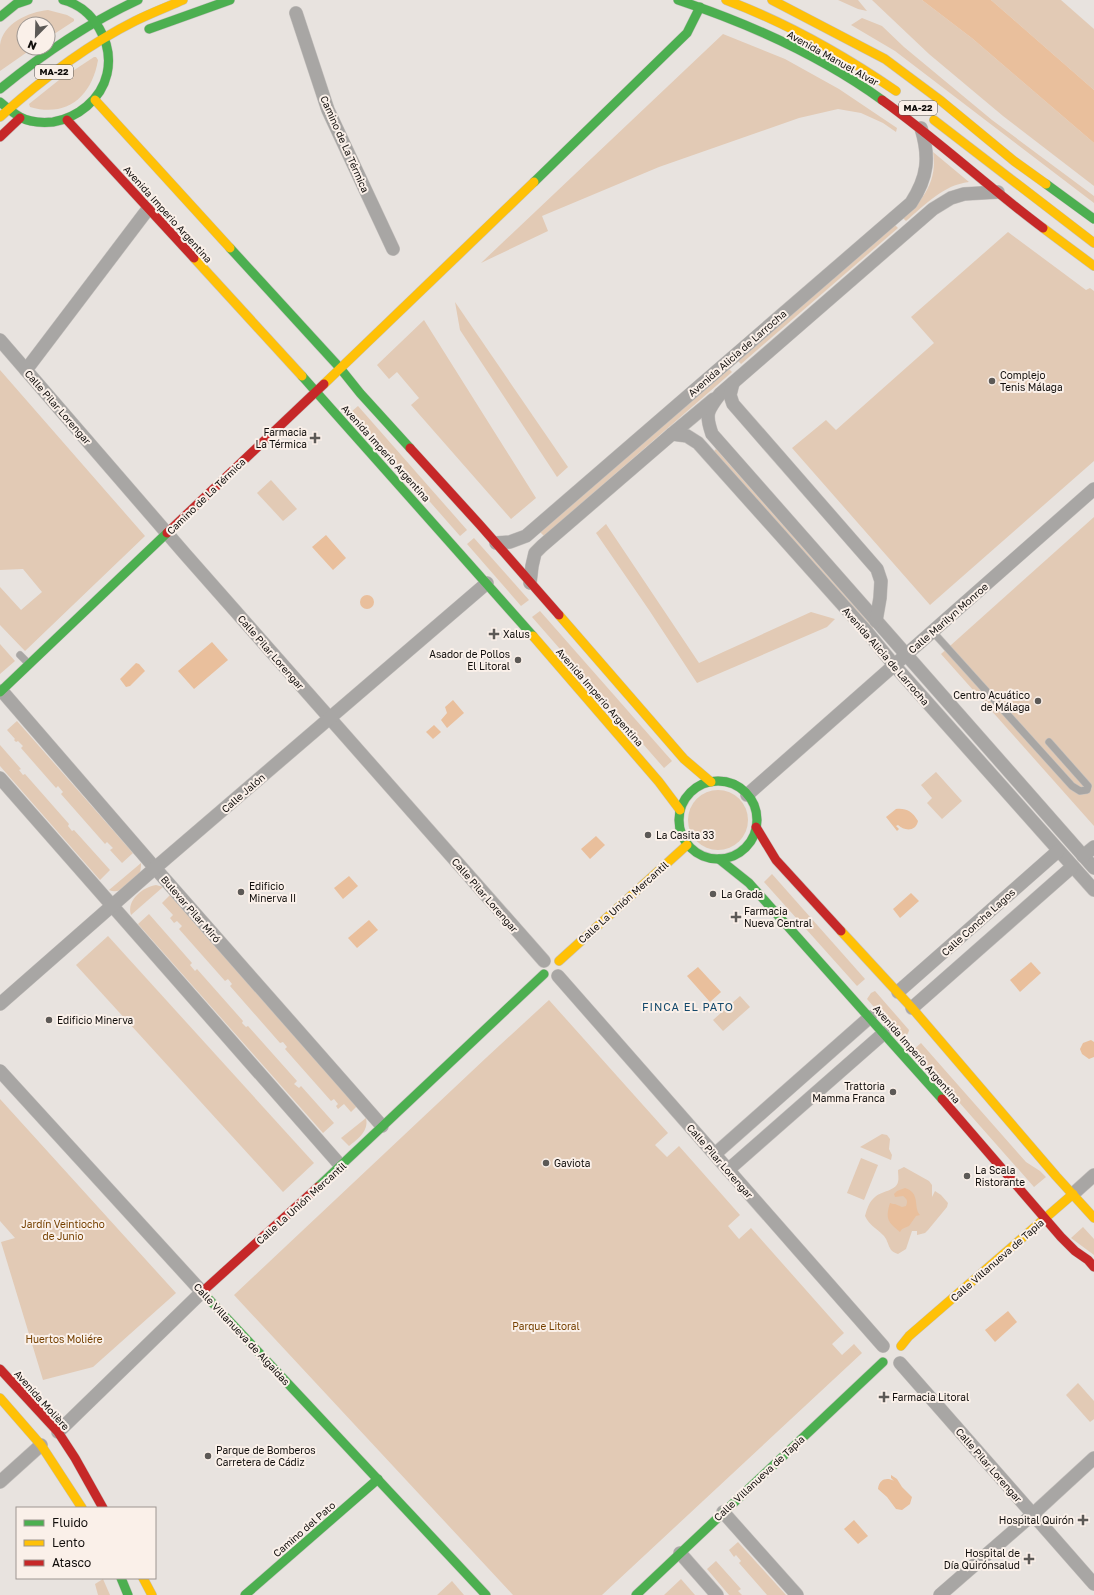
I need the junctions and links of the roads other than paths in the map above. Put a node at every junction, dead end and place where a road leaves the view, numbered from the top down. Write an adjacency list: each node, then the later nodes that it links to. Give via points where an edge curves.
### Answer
1 (63, 0): 12 (street, via 84,10)
2 (138, 0): 12 (street, MA-22)
3 (183, 0): 14 (street, MA-22, via 126,25)
4 (230, 0): 13 (street)
5 (678, 0): 9 (street, Avenida Manuel Alvar)
6 (726, 0): 16 (street, Avenida Manuel Alvar / MA-22, via 756,10 804,33 856,63)
7 (772, 0): 28 (street, MA-22, via 885,60 940,100 1014,161)
8 (19, 1): 11 (street)
9 (700, 7): 24 (street, Avenida Manuel Alvar, via 752,27 799,50 876,94); 33 (street, Camino de La Térmica, via 687,33)
10 (296, 12): 30 (street, Camino de La Térmica, via 328,110)
11 (0, 17)
12 (95, 20): 14 (street); 15 (street, MA-22)
13 (138, 33)
14 (105, 38): 17 (street, via 112,50 105,84); 19 (street, MA-22, via 58,69)
15 (0, 89)
16 (906, 99)
17 (95, 100): 23 (street, via 82,112); 33 (street, Avenida Imperio Argentina)
18 (0, 102): 19 (street)
19 (7, 110): 21 (street, MA-22); 22 (street)
20 (925, 113): 29 (street, MA-22)
21 (0, 117)
22 (20, 118): 23 (street, via 49,123); 25 (street)
23 (67, 120): 27 (street, Avenida Imperio Argentina)
24 (920, 126): 26 (street, Avenida Manuel Alvar); 41 (street, Avenida Alicia de Larrocha, via 927,164 924,179 910,203 526,536 510,542)
25 (0, 137)
26 (998, 192): 31 (street, Avenida Manuel Alvar); 35 (street, Avenida Alicia de Larrocha, via 964,194 951,198 933,209)
27 (148, 210): 34 (street); 36 (street, Avenida Imperio Argentina)
28 (1094, 219)
29 (1094, 243)
30 (393, 249)
31 (1094, 266)
32 (0, 340): 34 (street, Calle Pilar Lorengar)
33 (340, 368): 36 (street, Camino de La Térmica); 41 (street, Avenida Imperio Argentina)
34 (26, 370): 40 (street, Calle Pilar Lorengar)
35 (733, 383): 37 (street, Avenida Alicia de Larrocha); 44 (street, Avenida Alicia de Larrocha, via 730,395 732,404 877,568 881,581)
36 (315, 391): 40 (street, Camino de La Térmica); 42 (street, Avenida Imperio Argentina)
37 (720, 394): 38 (street, Avenida Alicia de Larrocha); 44 (street, Avenida Alicia de Larrocha, via 709,408 708,421 712,434)
38 (672, 434): 43 (street, Avenida Alicia de Larrocha, via 535,553); 49 (street, Avenida Alicia de Larrocha, via 687,436 698,442)
39 (1094, 489): 45 (street, Calle Marilyn Monroe)
40 (168, 534): 48 (street, Camino de La Térmica); 51 (street, Calle Pilar Lorengar)
41 (496, 543): 43 (street, Avenida Imperio Argentina)
42 (487, 583): 51 (street, Calle Jalón); 56 (street, Avenida Imperio Argentina, via 659,782)
43 (530, 583): 54 (street, Avenida Imperio Argentina, via 684,759)
44 (876, 621): 46 (street, Avenida Alicia de Larrocha)
45 (933, 632): 46 (street, Calle Marilyn Monroe); 52 (lane, via 1072,786 1080,791 1087,790 1088,786)
46 (906, 654): 49 (street, Calle Marilyn Monroe); 61 (street, Avenida Alicia de Larrocha)
47 (20, 655): 48 (lane)
48 (30, 664): 50 (street, Camino de La Térmica)
49 (894, 665): 55 (street, Calle Marilyn Monroe); 60 (street, Avenida Alicia de Larrocha)
50 (1, 692): 64 (street, Bulevar Pilar Miró)
51 (330, 718): 64 (street, Calle Jalón); 68 (street, Calle Pilar Lorengar)
52 (1049, 742)
53 (0, 778): 67 (street)
54 (711, 782): 55 (street, via 737,786); 56 (street, via 697,787 686,797)
55 (748, 795): 57 (street, via 757,816)
56 (680, 810): 58 (street, via 681,834)
57 (756, 827): 62 (street, via 750,843 736,855); 72 (street, via 776,860)
58 (687, 845): 62 (street, via 702,856); 69 (street, Calle La Unión Mercantil)
59 (1094, 847): 61 (street)
60 (1058, 851): 63 (street, Avenida Alicia de Larrocha); 72 (street, Calle Concha Lagos)
61 (1083, 856): 65 (street, Avenida Alicia de Larrocha)
62 (720, 859): 75 (street, Avenida Imperio Argentina, via 749,883)
63 (1072, 866): 66 (street, Avenida Alicia de Larrocha); 74 (street, Calle Concha Lagos)
64 (155, 868): 67 (street, Calle Jalón); 78 (street, Bulevar Pilar Miró)
65 (1094, 868)
66 (1094, 890)
67 (112, 907): 73 (street, Calle Jalón); 80 (street)
68 (544, 961): 69 (street, via 554,958); 70 (street)
69 (559, 961): 71 (street, via 562,966)
70 (544, 974): 71 (street); 78 (street, Calle La Unión Mercantil)
71 (558, 976): 79 (street, Calle Pilar Lorengar)
72 (898, 992): 74 (street)
73 (0, 1004)
74 (912, 1008): 83 (street)
75 (870, 1017): 76 (street, Avenida Imperio Argentina); 79 (street)
76 (884, 1033): 81 (street); 84 (street, Avenida Imperio Argentina)
77 (0, 1071): 87 (street, Calle Villanueva de Algaidas)
78 (382, 1126): 80 (street, Calle La Unión Mercantil)
79 (715, 1154): 81 (street, Calle Pilar Lorengar)
80 (341, 1166): 87 (street, Calle La Unión Mercantil)
81 (728, 1170): 88 (street, Calle Pilar Lorengar)
82 (1094, 1174): 83 (street, Calle Villanueva de Tapia)
83 (1073, 1194): 84 (street, Calle Villanueva de Tapia); 85 (street)
84 (1044, 1218): 86 (street, Avenida Imperio Argentina); 89 (street, Calle Villanueva de Tapia, via 909,1336)
85 (1094, 1218)
86 (1094, 1267)
87 (202, 1292): 94 (street, Calle La Unión Mercantil); 97 (street, Calle Villanueva de Algaidas)
88 (883, 1346): 89 (street, via 890,1342); 90 (street, via 880,1354)
89 (901, 1346): 91 (street, via 904,1357)
90 (883, 1362): 91 (street, via 889,1366); 101 (street, Calle Villanueva de Tapia)
91 (900, 1363): 102 (street, Calle Pilar Lorengar)
92 (0, 1369): 94 (street, Avenida Molière)
93 (0, 1398): 95 (street)
94 (58, 1432): 100 (street, Avenida Molière)
95 (40, 1445): 98 (street); 99 (street)
96 (1094, 1458): 102 (street)
97 (378, 1479): 109 (street, Camino del Pato); 110 (street, Calle Villanueva de Algaidas)
98 (0, 1482)
99 (81, 1507)
100 (102, 1507)
101 (722, 1512): 103 (street, Calle Villanueva de Tapia); 113 (street)
102 (1032, 1515): 106 (street, Calle Pilar Lorengar); 114 (street)
103 (680, 1553): 111 (street, Calle Villanueva de Tapia); 112 (street)
104 (121, 1579): 107 (street)
105 (144, 1579): 108 (street)
106 (1094, 1584)
107 (128, 1595)
108 (152, 1595)
109 (245, 1595)
110 (486, 1595)
111 (636, 1595)
112 (717, 1595)
113 (797, 1595)
114 (940, 1595)

